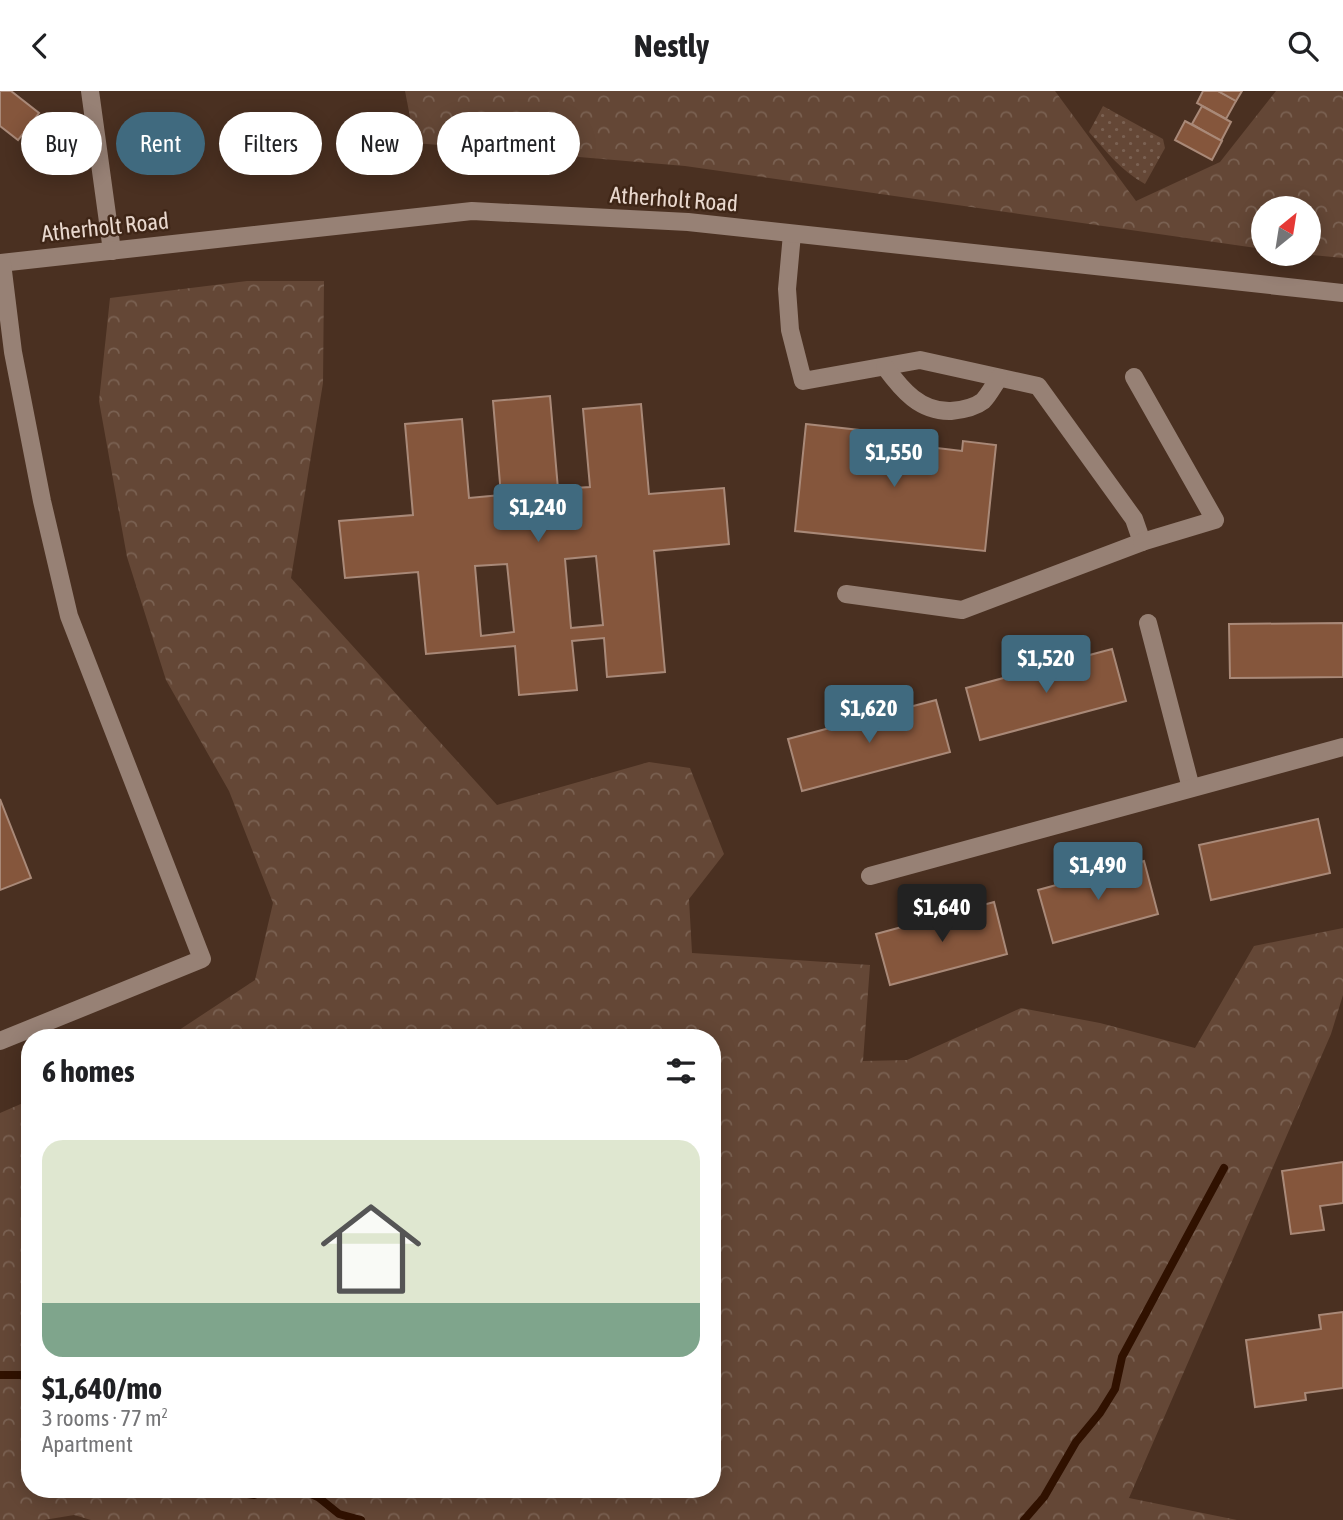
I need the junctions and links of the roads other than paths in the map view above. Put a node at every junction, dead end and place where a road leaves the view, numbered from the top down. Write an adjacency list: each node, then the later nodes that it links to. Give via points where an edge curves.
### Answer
1 (90, 91): 3 (street)
2 (792, 234): 3 (street, Atherholt Road, via 688,222 472,211); 5 (street, Atherholt Road); 7 (street, via 787,289 790,330 803,381)
3 (112, 251): 4 (street, Atherholt Road)
4 (1, 263): 6 (street)
5 (1343, 293)
6 (6, 353): 16 (street, via 69,616 202,959)
7 (885, 366): 9 (street, via 920,360); 9 (street, via 918,404 940,411 963,410 983,401)
8 (1134, 377): 10 (street, via 1215,520)
9 (999, 378): 10 (street, via 1038,386 1134,519)
10 (1142, 542): 11 (street, via 962,610)
11 (846, 593)
12 (1148, 623): 14 (street)
13 (1343, 747): 14 (street)
14 (1191, 788): 15 (street)
15 (870, 876)
16 (30, 1029)
17 (21, 1032): 18 (street)
18 (0, 1041)

